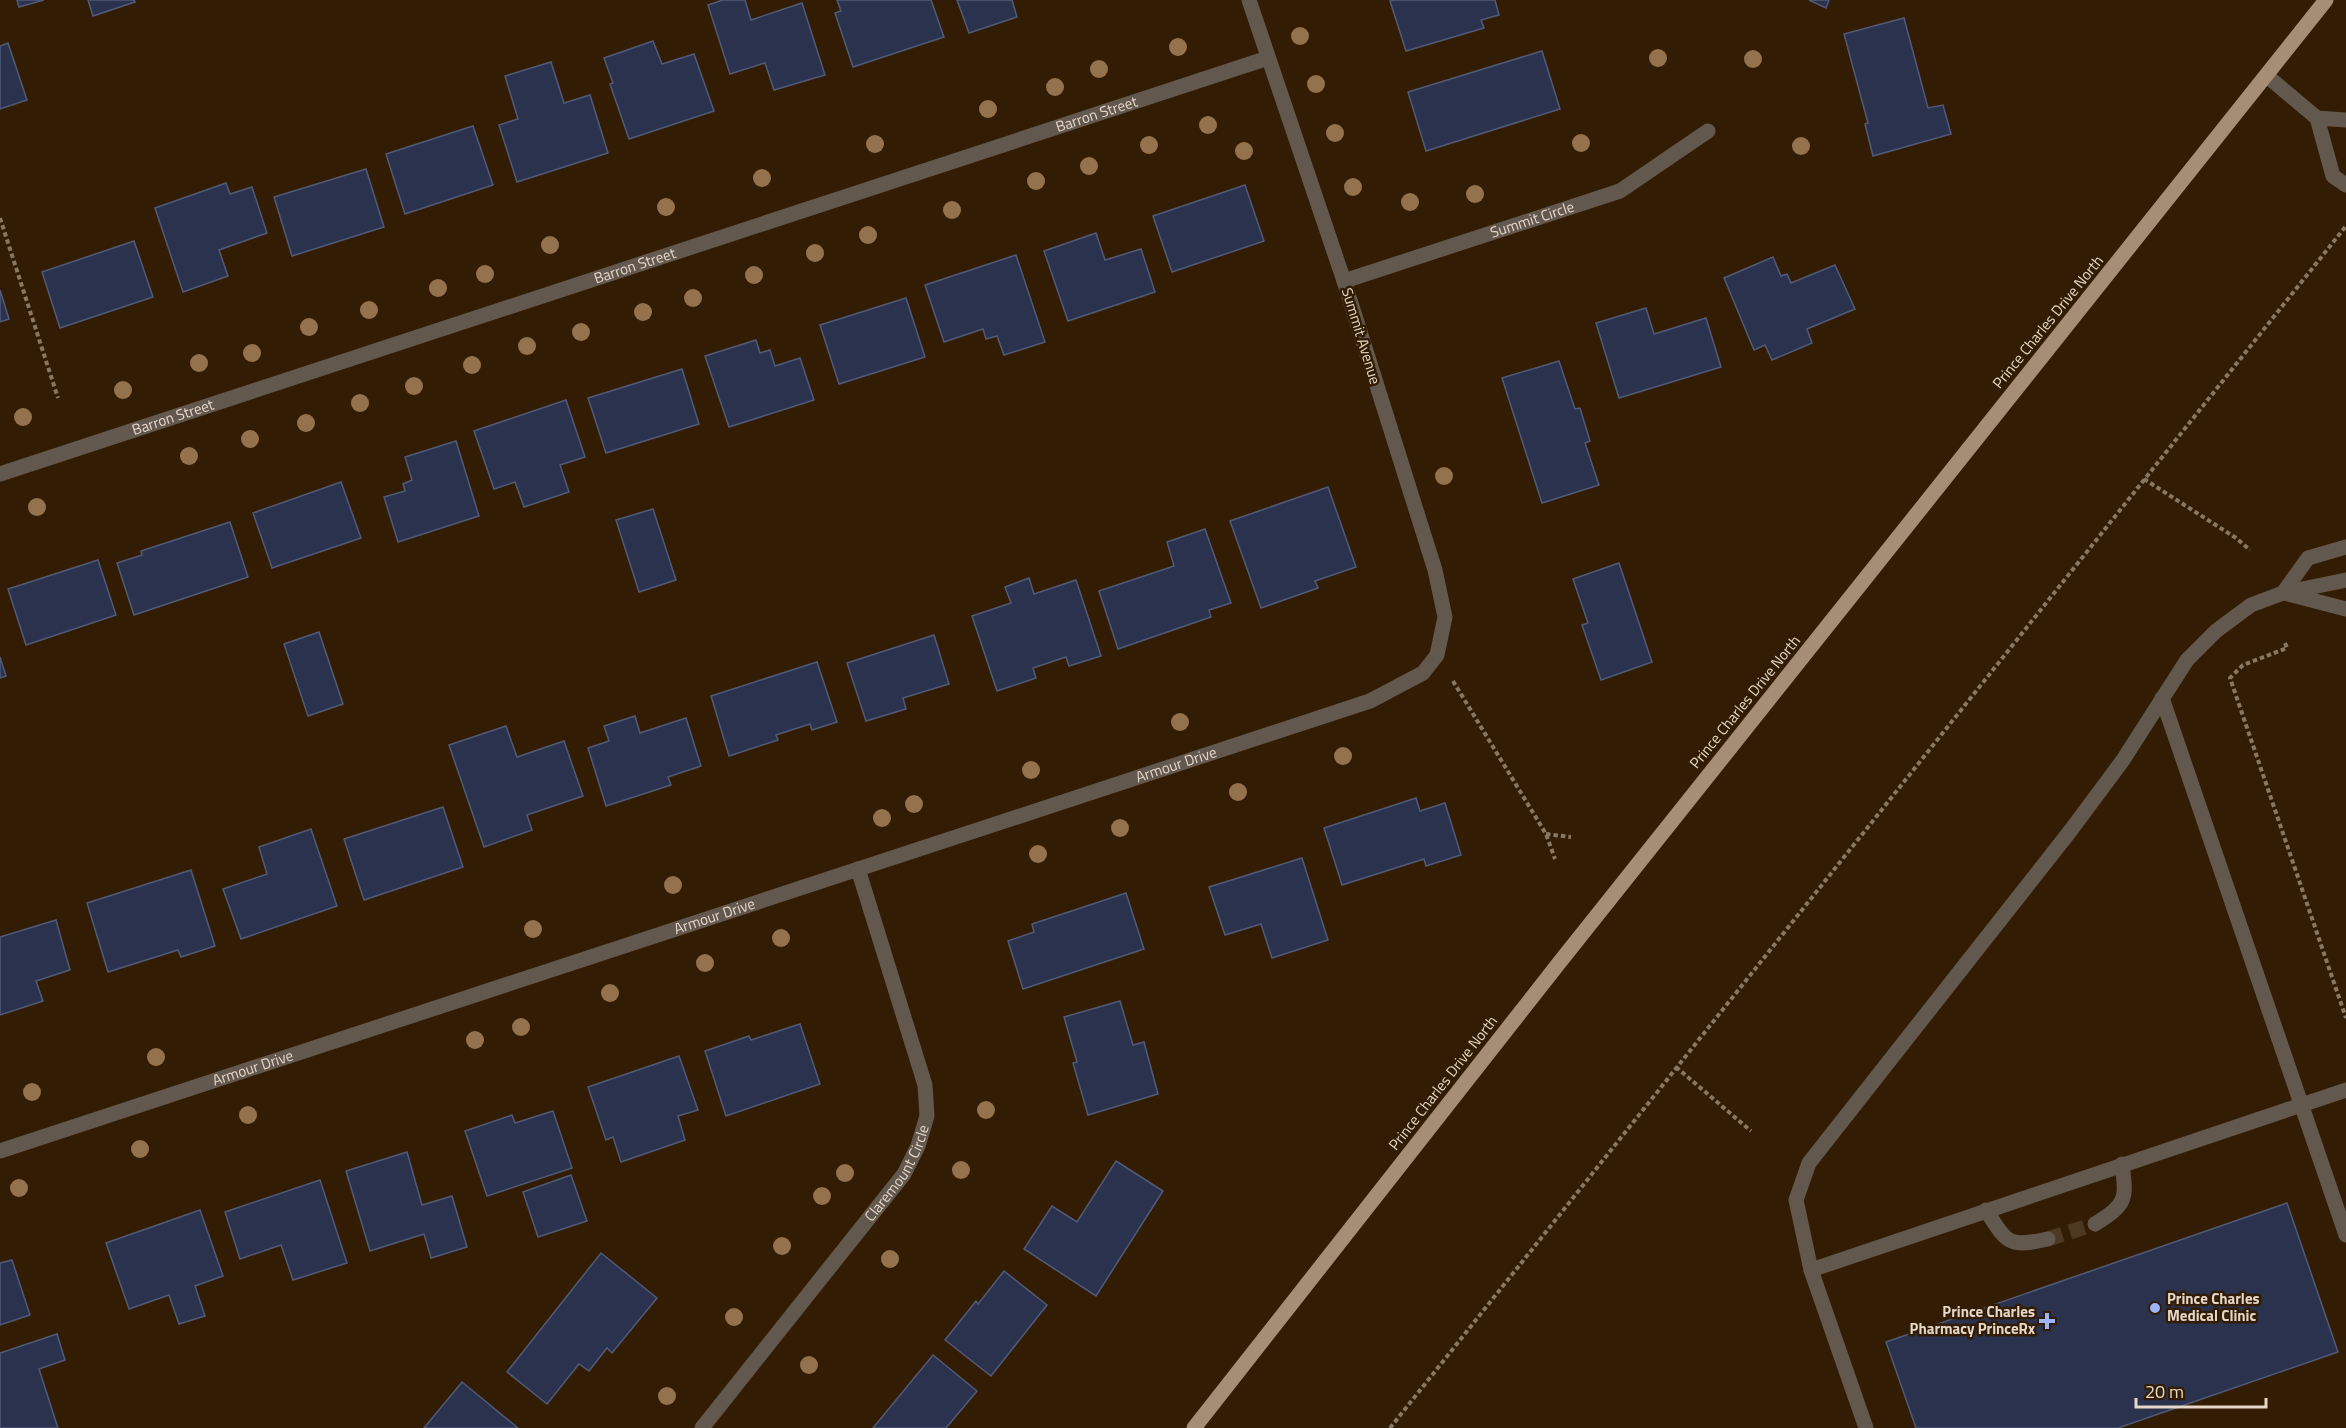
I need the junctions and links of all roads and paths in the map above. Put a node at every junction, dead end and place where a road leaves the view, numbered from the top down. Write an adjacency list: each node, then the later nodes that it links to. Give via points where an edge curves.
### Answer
1 (1249, 0): 3 (street, Summit Avenue)
2 (2326, 0): 4 (main road, Prince Charles Drive North)
3 (1268, 58): 11 (street, Summit Avenue); 13 (street, Barron Street)
4 (2267, 75): 5 (street); 41 (main road, Prince Charles Drive North)
5 (2317, 118): 6 (street); 8 (street, via 2333,176)
6 (2346, 120)
7 (1708, 131): 11 (street, Summit Circle, via 1620,191)
8 (2346, 185)
9 (0, 218): 12 (path)
10 (2346, 226): 14 (path)
11 (1344, 281): 21 (street, Summit Avenue, via 1435,570 1444,617)
12 (58, 398)
13 (0, 474)
14 (2144, 479): 16 (path); 29 (path)
15 (2346, 547): 18 (street, via 2308,558)
16 (2250, 550)
17 (2346, 580): 18 (street)
18 (2283, 593): 19 (street); 23 (street, via 2251,605 2216,631 2187,660)
19 (2346, 609)
20 (2285, 644): 28 (path, via 2287,648 2243,665 2230,678)
21 (1437, 655): 22 (street, Summit Avenue); 24 (path)
22 (1423, 673): 27 (street, Armour Drive, via 1370,701)
23 (2162, 698): 31 (street); 39 (street, via 2123,760 2071,830 1809,1163 1797,1200)
24 (1546, 834): 25 (path); 26 (path)
25 (1571, 837)
26 (1555, 859)
27 (858, 869): 33 (street, Armour Drive); 40 (street, Claremount Circle, via 925,1085 927,1116 904,1174)
28 (2346, 1018)
29 (1676, 1067): 32 (path); 42 (path)
30 (2346, 1090): 31 (street)
31 (2300, 1104): 34 (street); 37 (street)
32 (1751, 1131)
33 (0, 1151)
34 (2122, 1164): 35 (street); 36 (street, via 2126,1192 2117,1209)
35 (1986, 1210): 38 (street, via 2011,1243); 39 (street)
36 (2094, 1224)
37 (2346, 1235)
38 (2048, 1239)
39 (1811, 1270): 43 (street)
40 (702, 1428)
41 (1194, 1428)
42 (1390, 1428)
43 (1866, 1428)

